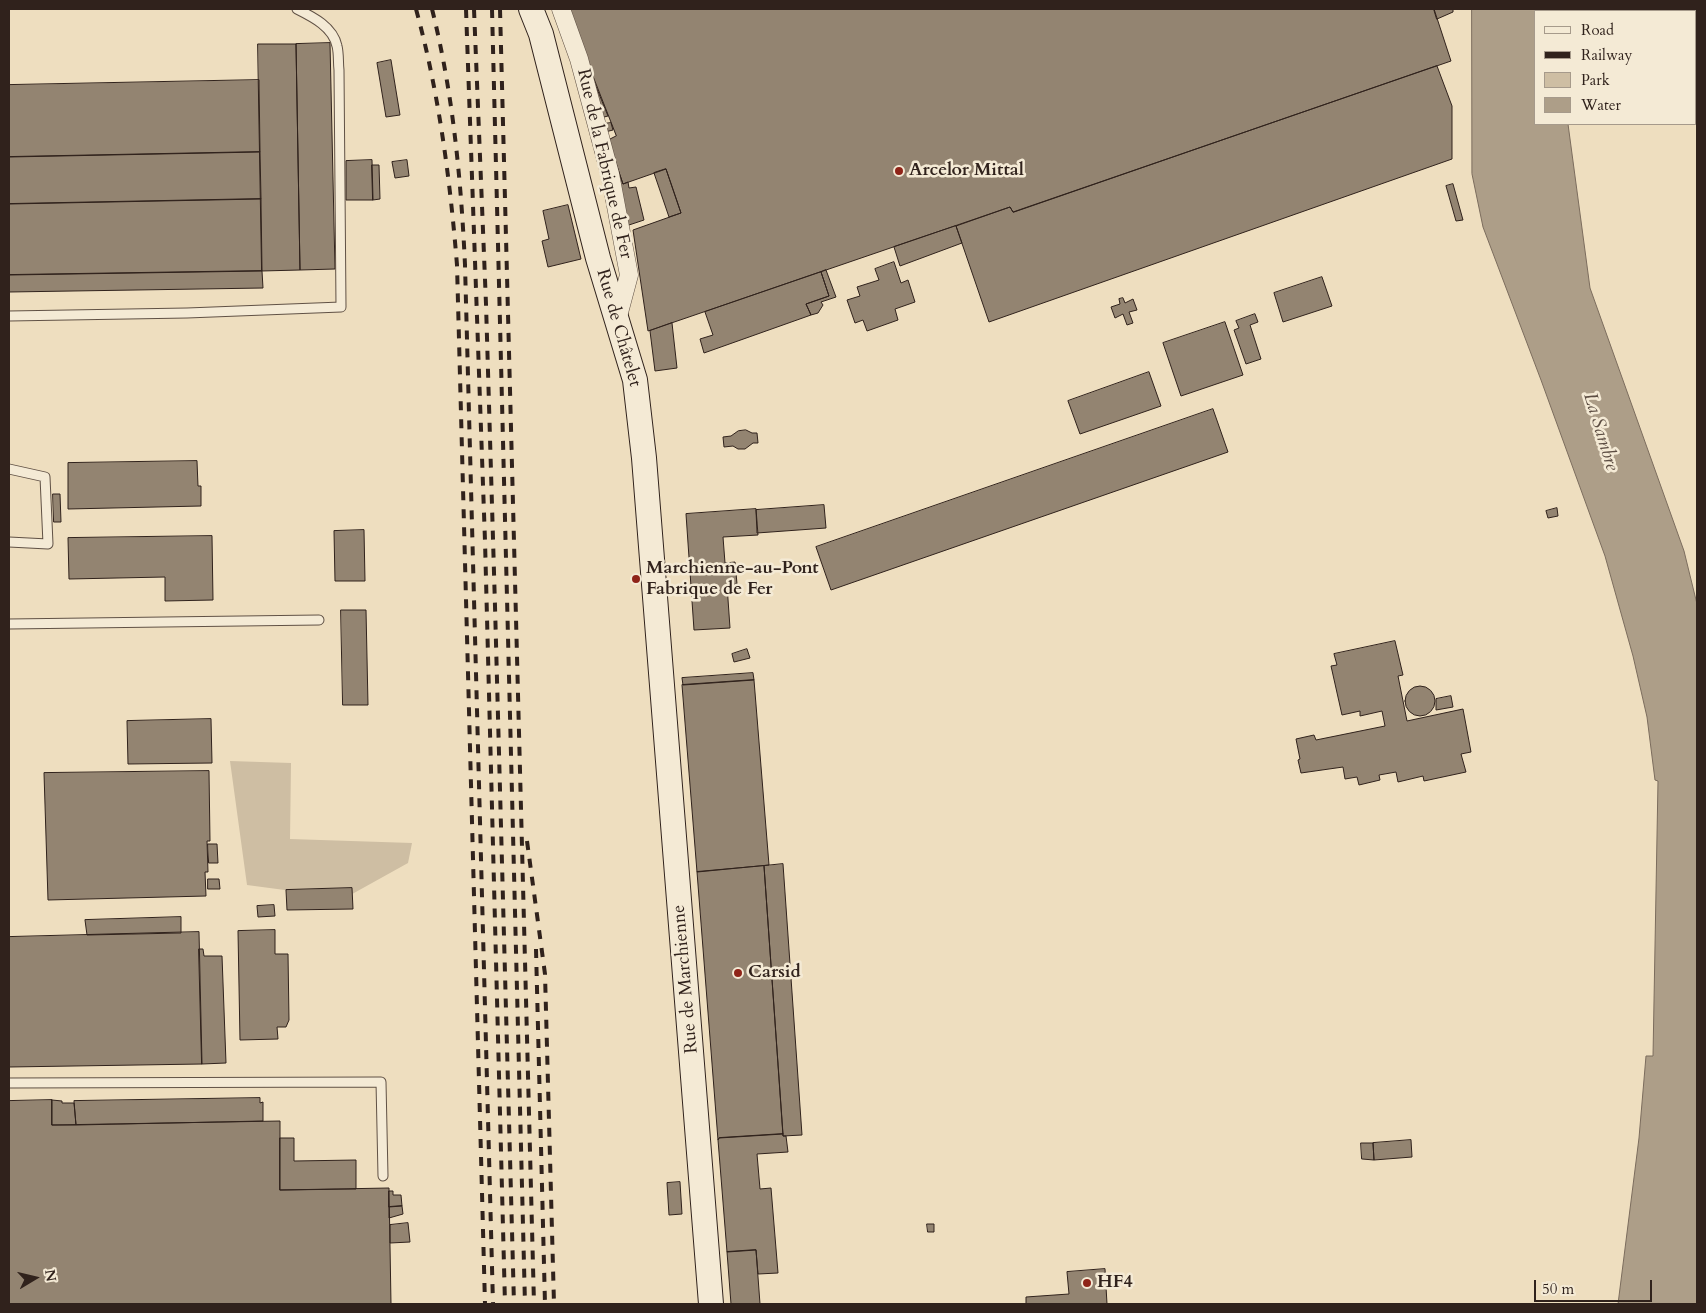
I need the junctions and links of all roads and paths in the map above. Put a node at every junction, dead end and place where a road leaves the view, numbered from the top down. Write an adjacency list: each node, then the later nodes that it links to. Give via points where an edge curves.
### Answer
1 (297, 9): 4 (lane, via 329,30 337,45 341,307)
2 (531, 9): 5 (main road, Rue de Châtelet, via 541,34)
3 (561, 9): 5 (street, Rue de la Fabrique de Fer, via 579,59 610,174 630,275)
4 (9, 316)
5 (617, 320): 10 (main road, Rue de Châtelet, via 635,380)
6 (9, 469): 7 (lane, via 45,477 48,544)
7 (9, 542)
8 (318, 620): 9 (lane)
9 (9, 624)
10 (660, 654): 13 (main road, Rue de Marchienne)
11 (9, 1083): 12 (lane, via 381,1082)
12 (384, 1176)
13 (711, 1304)

